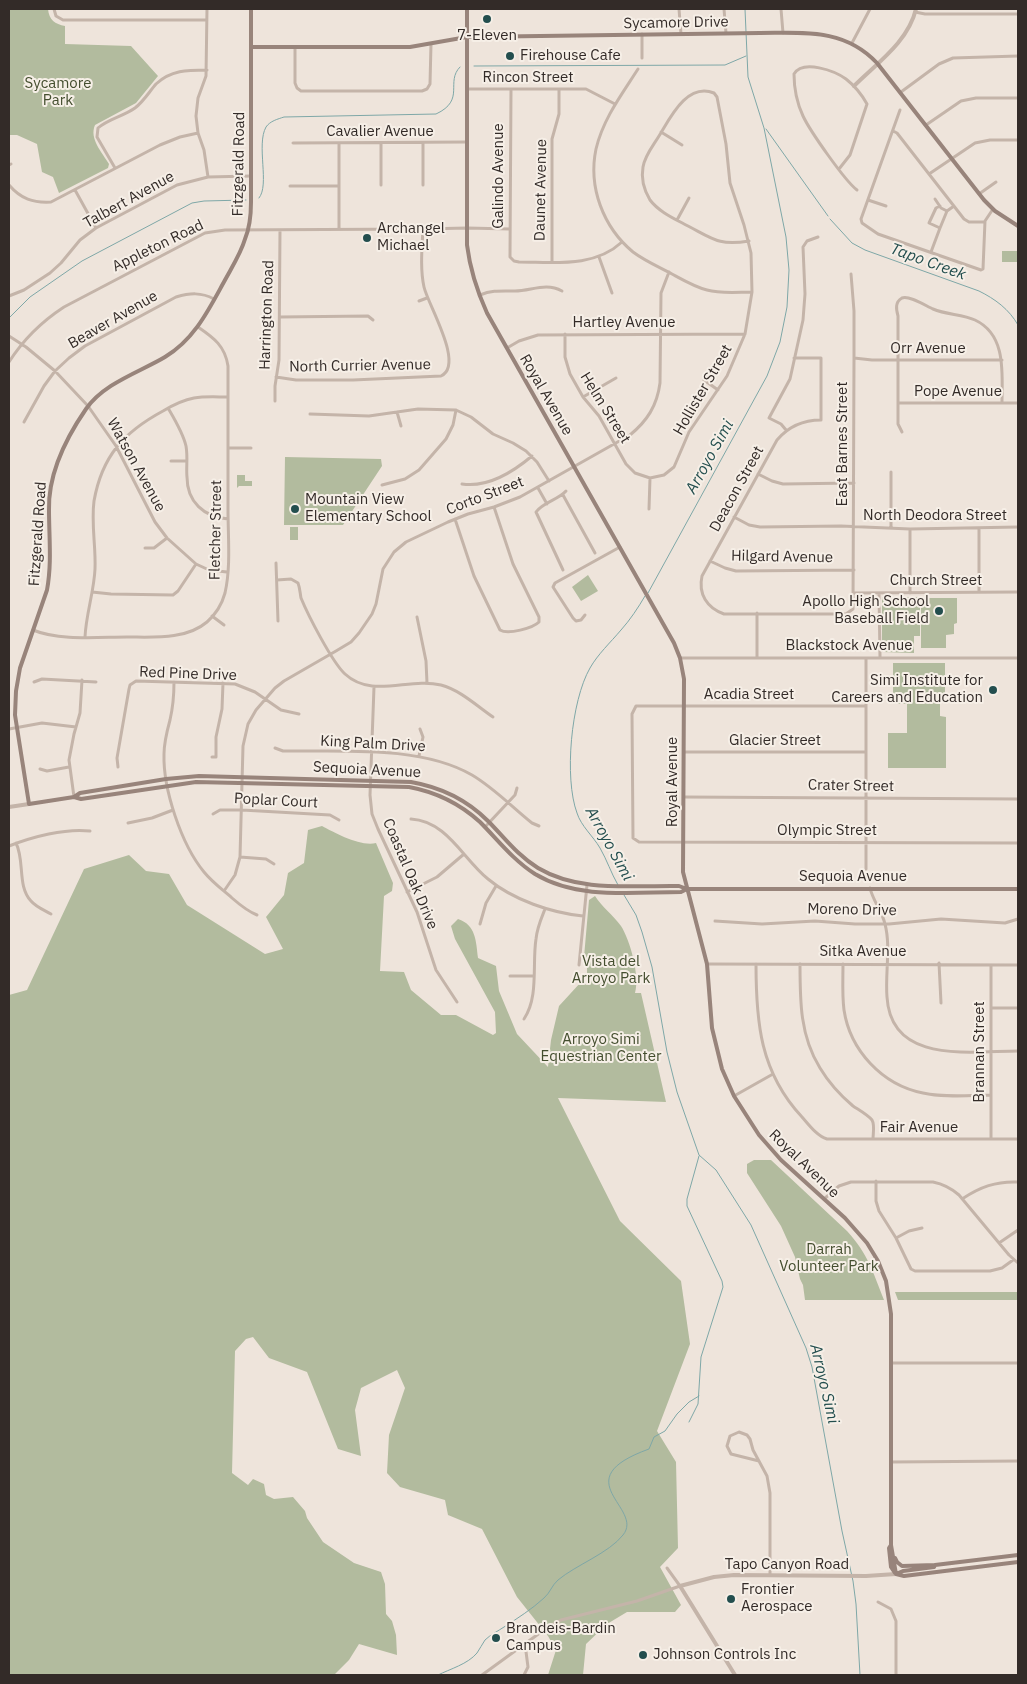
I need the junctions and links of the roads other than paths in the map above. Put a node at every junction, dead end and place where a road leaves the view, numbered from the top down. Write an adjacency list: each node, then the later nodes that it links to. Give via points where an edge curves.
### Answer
1 (54, 9): 11 (street, via 56,16 63,20)
2 (207, 9): 11 (street)
3 (251, 9): 19 (main road, Fitzgerald Road)
4 (467, 9): 16 (main road, Royal Avenue)
5 (679, 9): 15 (street)
6 (724, 9): 13 (street)
7 (781, 9): 12 (street)
8 (870, 9): 17 (street)
9 (915, 10): 10 (street, via 926,14); 23 (street, via 902,39)
10 (1018, 14)
11 (207, 20): 25 (street)
12 (783, 32): 13 (main road, Sycamore Drive); 17 (main road, Sycamore Drive, via 820,34)
13 (726, 33): 15 (main road, Sycamore Drive)
14 (642, 34): 15 (main road, Sycamore Drive); 16 (main road, Sycamore Drive); 22 (street)
15 (681, 34)
16 (467, 37): 18 (main road, Sycamore Drive); 27 (main road, Royal Avenue)
17 (852, 43): 23 (main road, Sycamore Drive)
18 (430, 44): 20 (main road, Sycamore Drive, via 410,47); 20 (street, via 430,84 422,91 301,91 295,84)
19 (251, 47): 20 (main road, Sycamore Drive); 49 (main road, Fitzgerald Road)
20 (295, 47)
21 (1018, 56): 30 (street, via 953,58 939,64)
22 (642, 58)
23 (877, 63): 26 (street); 30 (main road, Sycamore Drive)
24 (638, 69): 32 (street)
25 (207, 70): 37 (street, via 196,107); 46 (street, via 174,72 156,85 136,107 100,126 96,131 97,137)
26 (854, 86): 47 (street, via 866,101 867,108 850,156); 47 (street, via 819,68 801,68 794,74 802,115)
27 (467, 89): 28 (street, Rincon Street); 39 (main road, Royal Avenue)
28 (511, 89): 29 (street, Rincon Street); 78 (street, Galindo Avenue)
29 (558, 89): 32 (street, Rincon Street, via 586,89); 84 (street, Daunet Avenue, via 559,114 552,139)
30 (901, 92): 34 (main road, Sycamore Drive)
31 (1018, 98): 34 (street, via 961,101)
32 (615, 104): 81 (street, via 598,142 594,177 602,212)
33 (900, 110): 35 (street)
34 (926, 125): 45 (main road, Sycamore Drive)
35 (893, 131): 48 (street); 62 (street)
36 (661, 132): 44 (street); 68 (street, via 645,161 643,183 654,205); 80 (street, Hollister Street, via 682,102 707,91 716,95 730,183)
37 (198, 133): 46 (street, via 167,142); 50 (street)
38 (1018, 140): 45 (street, via 981,141)
39 (467, 142): 43 (street, Cavalier Avenue); 72 (main road, Royal Avenue)
40 (293, 143): 41 (street, Cavalier Avenue)
41 (339, 143): 42 (street, Cavalier Avenue); 55 (street)
42 (381, 143): 43 (street, Cavalier Avenue); 56 (street)
43 (423, 143): 52 (street)
44 (682, 145)
45 (952, 159): 48 (street); 59 (main road, Sycamore Drive)
46 (115, 168): 57 (street)
47 (839, 169): 58 (street)
48 (929, 174): 65 (street)
49 (251, 176): 50 (street, Talbert Avenue); 76 (main road, Fitzgerald Road)
50 (208, 177): 71 (street, Talbert Avenue, via 177,185)
51 (996, 182): 59 (street)
52 (423, 185)
53 (9, 186): 57 (street, via 21,197 35,202 51,202)
54 (290, 186): 55 (street)
55 (339, 186): 74 (street)
56 (381, 186)
57 (75, 190): 71 (street)
58 (857, 190)
59 (979, 194): 66 (main road, Sycamore Drive)
60 (689, 198): 68 (street)
61 (935, 199): 64 (street)
62 (868, 200): 63 (street); 82 (street, via 862,223 878,234)
63 (886, 206)
64 (940, 206): 67 (street); 73 (street, via 929,223)
65 (954, 206): 67 (street); 69 (street, via 967,221)
66 (993, 209): 69 (street); 70 (main road, Sycamore Drive)
67 (946, 211): 73 (street)
68 (677, 220): 80 (street, via 719,242)
69 (985, 222): 82 (street, via 983,269)
70 (1018, 226)
71 (96, 228): 90 (street, Talbert Avenue, via 80,240 50,273)
72 (467, 228): 75 (street, Appleton Road); 78 (street, Appleton Road); 91 (main road, Royal Avenue, via 469,257)
73 (940, 228): 82 (street)
74 (339, 229): 75 (street, Appleton Road); 77 (street, Appleton Road)
75 (423, 229): 92 (street, via 423,278)
76 (248, 230): 77 (street, Appleton Road); 93 (main road, Fitzgerald Road); 102 (street, Appleton Road, via 216,230 196,237 64,308 40,325)
77 (280, 230): 95 (street, Harrington Road)
78 (510, 230): 84 (street, Galindo Avenue, via 510,255 514,261)
79 (818, 237): 104 (street, via 806,241 803,247 803,320)
80 (749, 241): 88 (street, Hollister Street)
81 (622, 242): 83 (street); 85 (street, via 642,258)
82 (931, 252)
83 (599, 257): 84 (street); 89 (street)
84 (552, 262)
85 (669, 272): 88 (street, via 708,290); 99 (street, Corto Street, via 660,293)
86 (851, 274): 105 (street, East Barnes Street)
87 (562, 291): 91 (street, via 554,287 534,287 516,291 494,290)
88 (752, 292): 100 (street, Hollister Street)
89 (612, 293)
90 (9, 296)
91 (479, 296): 103 (main road, Royal Avenue)
92 (427, 298): 94 (street); 110 (street, North Currier Avenue, via 445,339 449,368 444,375 353,380)
93 (214, 299): 97 (main road, Fitzgerald Road); 109 (street, Beaver Avenue, via 195,293 176,297 85,346)
94 (419, 301)
95 (280, 317): 96 (street, via 368,316); 110 (street, Harrington Road, via 280,360)
96 (373, 320)
97 (198, 327): 114 (street, Fletcher Street, via 216,340 225,352); 120 (main road, Fitzgerald Road, via 174,351 110,387)
98 (565, 334): 99 (street, Hartley Avenue); 103 (street, Hartley Avenue, via 538,335); 115 (street, Helm Street, via 567,366)
99 (660, 334): 100 (street, Hartley Avenue); 129 (street, Corto Street, via 660,383 655,404 640,427)
100 (745, 334): 113 (street, Hollister Street, via 734,363)
101 (9, 336): 102 (street, Watson Avenue)
102 (22, 344): 108 (street, Appleton Road); 109 (street, Watson Avenue)
103 (507, 348): 136 (main road, Royal Avenue)
104 (794, 358): 127 (street, via 789,381 769,418); 127 (street, via 821,358 821,420)
105 (854, 358): 106 (street, Orr Avenue); 141 (street, East Barnes Street)
106 (898, 360): 107 (street, Orr Avenue); 107 (street, via 896,306 907,297 940,312 980,323 995,340); 117 (street)
107 (1002, 360): 118 (street)
108 (9, 362)
109 (55, 371): 120 (street, Watson Avenue); 125 (street, Beaver Avenue)
110 (276, 377): 116 (street, Harrington Road)
111 (616, 378): 115 (street)
112 (704, 380): 113 (street)
113 (718, 390): 139 (street, Hollister Street, via 689,432 674,467 664,475)
114 (228, 397): 121 (street, via 193,398); 131 (street, Fletcher Street)
115 (583, 397): 129 (street, Helm Street, via 599,416)
116 (275, 402)
117 (898, 403): 118 (street, Pope Avenue); 128 (street, via 898,424)
118 (1002, 403): 119 (street, Pope Avenue)
119 (1018, 403)
120 (88, 406): 130 (street, Watson Avenue); 181 (main road, Fitzgerald Road, via 63,448 52,480 48,509 50,577)
121 (168, 408): 130 (street, via 135,427); 135 (street, via 183,436)
122 (456, 410): 123 (street); 133 (street); 143 (street, via 446,439 419,470 405,480)
123 (397, 412): 124 (street, via 369,416); 126 (street)
124 (310, 414)
125 (24, 422)
126 (401, 426)
127 (786, 430): 138 (street, Deacon Street, via 773,445)
128 (902, 432)
129 (615, 444): 136 (street, Corto Street); 139 (street, Helm Street, via 631,470)
130 (116, 446): 158 (street, Watson Avenue, via 155,522); 169 (street, via 103,471 94,500)
131 (228, 448): 132 (street); 151 (street, Fletcher Street)
132 (251, 448)
133 (532, 456): 140 (street); 142 (street, via 496,479)
134 (171, 461): 135 (street)
135 (187, 461): 151 (street, via 187,485 194,502 209,515)
136 (574, 467): 140 (street, Corto Street); 159 (main road, Royal Avenue)
137 (891, 472): 155 (street)
138 (758, 474): 141 (street, via 783,484); 150 (street, Deacon Street)
139 (650, 478): 149 (street)
140 (549, 481): 144 (street, Corto Street)
141 (854, 483): 153 (street, East Barnes Street)
142 (462, 484)
143 (382, 485)
144 (538, 488): 147 (street); 148 (street, Corto Street)
145 (566, 491): 146 (street)
146 (562, 495): 147 (street); 161 (street)
147 (547, 504): 165 (street, via 536,512)
148 (494, 507): 152 (street, Corto Street); 152 (street, via 513,564 539,616 535,625 503,632 474,576)
149 (649, 509)
150 (734, 517): 153 (street, North Deodora Street, via 760,527); 162 (street, Deacon Street)
151 (228, 519): 167 (street, Fletcher Street)
152 (455, 519): 183 (street, Corto Street, via 406,542 394,552 383,569 376,604 367,623 351,642)
153 (854, 527): 155 (street, North Deodora Street); 166 (street, East Barnes Street)
154 (1018, 527): 156 (street, North Deodora Street)
155 (891, 528): 157 (street, North Deodora Street)
156 (979, 528): 157 (street, North Deodora Street); 173 (street)
157 (910, 529): 174 (street)
158 (167, 538): 160 (street, via 154,548); 164 (street, Watson Avenue)
159 (620, 547): 176 (street, via 555,583 553,587 573,618 581,620); 184 (main road, Royal Avenue)
160 (145, 548)
161 (595, 553)
162 (710, 561): 166 (street, Hilgard Avenue, via 736,571); 175 (street, via 701,584 707,603 724,614)
163 (276, 563): 168 (street)
164 (196, 564): 167 (street, Watson Avenue, via 209,570); 169 (street, via 173,595)
165 (563, 570)
166 (854, 570): 171 (street, East Barnes Street)
167 (227, 572): 177 (street, Fletcher Street, via 224,596)
168 (277, 580): 179 (street); 183 (street, via 291,579 298,583 306,609)
169 (92, 592): 182 (street)
170 (1018, 592): 173 (street, Church Street)
171 (854, 593): 172 (street, Church Street); 175 (street, East Barnes Street, via 853,606 846,614)
172 (880, 593): 174 (street, Church Street); 187 (street)
173 (979, 593): 174 (street, Church Street)
174 (910, 594)
175 (756, 613): 185 (street)
176 (585, 615)
177 (212, 616): 180 (street); 182 (street, Fletcher Street, via 197,629 180,635)
178 (417, 617): 194 (street)
179 (278, 620)
180 (224, 625)
181 (34, 630): 182 (street, Fletcher Street, via 50,635); 201 (main road, Fitzgerald Road, via 17,680)
182 (86, 637)
183 (331, 654): 195 (street, via 344,673 360,684); 196 (street, Corto Street, via 284,681)
184 (680, 658): 185 (street, Blackstock Avenue); 197 (main road, Royal Avenue)
185 (756, 658): 186 (street, Blackstock Avenue)
186 (866, 658): 187 (street, Blackstock Avenue); 198 (street)
187 (880, 658): 188 (street, Blackstock Avenue)
188 (1018, 658)
189 (82, 680): 190 (street, via 42,679); 191 (street); 202 (street)
190 (34, 682)
191 (96, 682)
192 (174, 682): 193 (street, Red Pine Drive); 212 (street, Red Pine Drive, via 138,680 130,685); 215 (street, via 173,708 165,738)
193 (223, 683): 196 (street, Red Pine Drive, via 246,687); 210 (street, via 216,757)
194 (427, 683): 195 (street); 200 (street, via 453,689)
195 (374, 687): 208 (street, Coastal Oak Drive)
196 (265, 700): 199 (street, Red Pine Drive, via 281,710); 214 (street, Corto Street, via 245,732)
197 (684, 706): 198 (street, Acadia Street); 206 (main road, Royal Avenue); 238 (street, Acadia Street, via 636,706 633,710)
198 (866, 706): 207 (street)
199 (299, 714)
200 (493, 717)
201 (17, 726): 202 (street, via 49,722); 203 (street); 226 (main road, Fitzgerald Road)
202 (76, 727): 211 (street)
203 (9, 729)
204 (420, 730): 209 (street)
205 (275, 748): 208 (street, King Palm Drive, via 283,751)
206 (684, 752): 207 (street, Glacier Street); 222 (main road, Royal Avenue)
207 (866, 752): 223 (street)
208 (371, 753): 209 (street, King Palm Drive); 216 (street, Coastal Oak Drive)
209 (420, 756): 225 (street, King Palm Drive, via 470,774)
210 (212, 757)
211 (70, 767): 213 (street); 221 (street)
212 (118, 767)
213 (40, 769)
214 (243, 776): 215 (main road, Sequoia Avenue); 216 (main road, Sequoia Avenue); 217 (street, Corto Street)
215 (166, 779): 218 (street); 221 (main road, Sequoia Avenue, via 80,793)
216 (371, 780): 219 (street, Coastal Oak Drive); 234 (main road, Sequoia Avenue, via 411,782 440,789 469,805)
217 (242, 782): 218 (main road, Sequoia Avenue); 219 (main road, Sequoia Avenue); 229 (street, Corto Street)
218 (168, 785): 221 (main road, Sequoia Avenue, via 81,799); 228 (street)
219 (371, 785): 236 (main road, Sequoia Avenue, via 409,787 438,795 465,810); 255 (street, Coastal Oak Drive, via 375,822)
220 (517, 788): 225 (street)
221 (74, 797): 226 (main road, Sequoia Avenue)
222 (684, 797): 223 (street, Crater Street); 239 (main road, Royal Avenue)
223 (866, 798): 224 (street, Crater Street); 240 (street)
224 (1018, 800)
225 (508, 803): 234 (street); 235 (street, King Palm Drive)
226 (29, 804): 227 (street, Sequoia Avenue)
227 (9, 807)
228 (173, 810): 233 (street); 253 (street, via 197,863)
229 (242, 810): 230 (street, Poplar Court, via 220,810); 232 (street, Poplar Court, via 330,815); 245 (street, Corto Street)
230 (213, 814)
231 (411, 819): 244 (street, via 427,823 444,834)
232 (339, 820)
233 (128, 823)
234 (490, 823): 236 (street); 248 (main road, Sequoia Avenue, via 514,849 538,868)
235 (539, 826)
236 (485, 827): 254 (main road, Sequoia Avenue, via 516,860 536,874 554,883)
237 (90, 831): 241 (street, via 45,835)
238 (635, 841): 239 (street, Olympic Street)
239 (684, 842): 240 (street, Olympic Street); 251 (main road, Royal Avenue, via 683,872)
240 (866, 842): 242 (street, Olympic Street); 247 (street)
241 (16, 843): 243 (street); 257 (street, via 21,857 22,881 28,896 31,902)
242 (1018, 843)
243 (9, 846)
244 (464, 854): 249 (street); 255 (street, via 437,877)
245 (240, 858): 246 (street, via 266,860); 253 (street, Corto Street, via 235,875)
246 (274, 864)
247 (866, 869)
248 (587, 885): 251 (main road, Sequoia Avenue, via 679,886); 254 (street)
249 (496, 886): 256 (street); 262 (street, via 486,903)
250 (870, 888): 251 (main road, Sequoia Avenue); 252 (main road, Sequoia Avenue); 263 (street)
251 (688, 889): 254 (main road, Sequoia Avenue, via 681,892); 266 (main road, Royal Avenue)
252 (1018, 889)
253 (224, 891): 258 (street, via 249,912)
254 (586, 891): 259 (street)
255 (407, 892): 275 (street, Coastal Oak Drive, via 436,970)
256 (545, 909): 259 (street); 274 (street, via 536,938)
257 (51, 914)
258 (258, 915)
259 (584, 916): 265 (street)
260 (1018, 919): 263 (street, Moreno Drive, via 1005,923 941,918)
261 (715, 921): 263 (street, Moreno Drive)
262 (480, 924)
263 (885, 924): 270 (street)
264 (939, 963): 270 (street, Sitka Avenue); 271 (street, Sitka Avenue); 276 (street)
265 (579, 964)
266 (707, 964): 267 (street, Sitka Avenue); 284 (main road, Royal Avenue, via 715,1041 722,1069)
267 (756, 964): 268 (street, Sitka Avenue); 282 (street, via 758,1024)
268 (800, 964): 269 (street, Sitka Avenue); 285 (street, via 801,1012 811,1049 834,1087 872,1120)
269 (843, 964): 270 (street, Sitka Avenue); 283 (street, via 843,1004 849,1029 864,1057 881,1074 901,1086 923,1093)
270 (887, 964): 280 (street, via 887,1004 893,1021 904,1036 919,1046 936,1051)
271 (992, 965): 272 (street, Sitka Avenue); 277 (street, Brannan Street)
272 (1018, 965)
273 (510, 976): 274 (street)
274 (534, 976): 279 (street, via 532,997)
275 (457, 1002)
276 (941, 1003)
277 (992, 1008): 278 (street); 280 (street, Brannan Street)
278 (1018, 1008)
279 (524, 1019)
280 (992, 1051): 281 (street); 283 (street, Brannan Street)
281 (1018, 1051)
282 (773, 1074): 284 (street); 285 (street, Fair Avenue, via 789,1102 821,1137)
283 (992, 1094): 286 (street, Brannan Street)
284 (734, 1096): 290 (main road, Royal Avenue, via 768,1147)
285 (874, 1139): 286 (street, Fair Avenue)
286 (992, 1139): 287 (street, Fair Avenue)
287 (1018, 1139)
288 (876, 1181): 290 (street, via 845,1184); 291 (street, via 940,1183); 294 (street, via 878,1211)
289 (1018, 1182): 291 (street, via 989,1185)
290 (823, 1199): 298 (main road, Royal Avenue, via 862,1236 880,1266 890,1305)
291 (962, 1199): 295 (street)
292 (922, 1228): 294 (street)
293 (1018, 1230): 295 (street)
294 (896, 1238): 296 (street, via 909,1267 915,1271 990,1271)
295 (999, 1243): 296 (street)
296 (1014, 1260): 297 (street)
297 (1018, 1263)
298 (891, 1363): 299 (street); 302 (main road, Royal Avenue)
299 (1018, 1363)
300 (759, 1461): 300 (street, via 747,1435 739,1432 730,1436 726,1446 731,1454); 310 (street, via 768,1476 770,1493)
301 (1018, 1461): 302 (street)
302 (891, 1462): 303 (main road, Royal Avenue)
303 (891, 1545): 304 (main road, Royal Avenue); 309 (main road, Royal Avenue, via 891,1567)
304 (893, 1552): 307 (main road, via 896,1562 902,1566); 309 (main road, Royal Avenue)
305 (1018, 1555): 307 (main road, Tapo Canyon Road)
306 (1018, 1562): 309 (main road, Tapo Canyon Road, via 904,1576)
307 (935, 1565): 309 (main road, Tapo Canyon Road)
308 (666, 1568): 311 (street)
309 (896, 1574): 310 (street, Tapo Canyon Road)
310 (770, 1575): 311 (street, Tapo Canyon Road, via 722,1576)
311 (680, 1586): 313 (street, via 637,1601 562,1620); 316 (street)
312 (878, 1602): 317 (street, via 891,1609 896,1621)
313 (525, 1644): 314 (street); 315 (street, via 528,1667)
314 (482, 1675)
315 (524, 1675)
316 (735, 1675)
317 (896, 1675)

